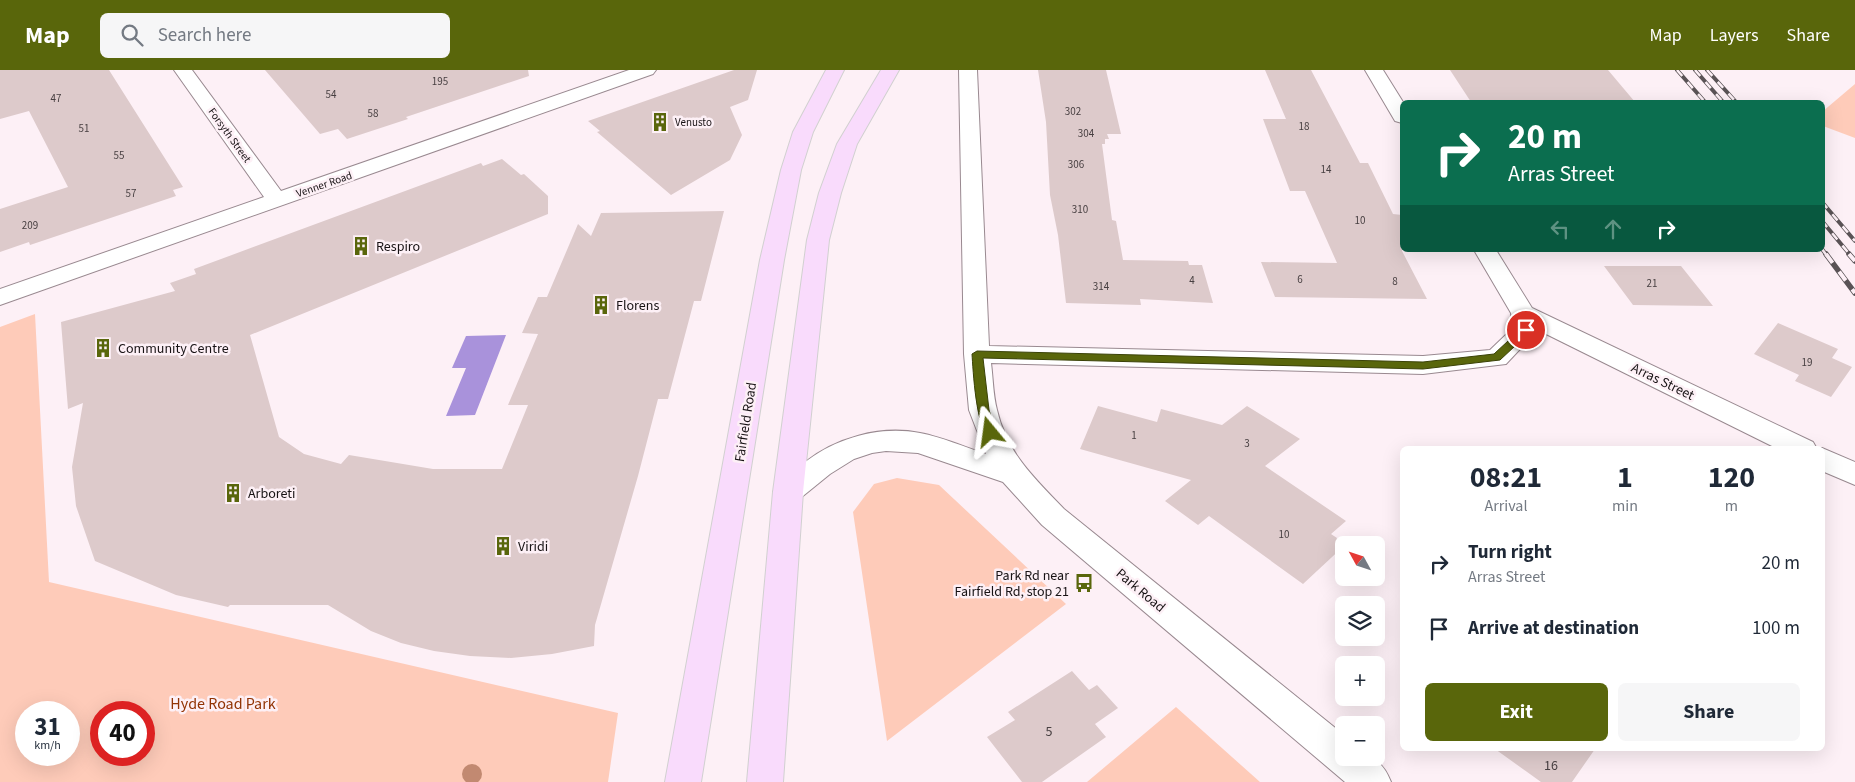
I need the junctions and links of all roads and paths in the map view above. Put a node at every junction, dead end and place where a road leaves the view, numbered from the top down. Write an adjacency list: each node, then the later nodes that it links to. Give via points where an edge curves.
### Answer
1 (183, 70): 8 (street, Forsyth Street)
2 (647, 70): 8 (street, Venner Road)
3 (890, 70): 17 (main road, via 847,144 818,240)
4 (968, 70): 12 (street)
5 (1374, 70): 7 (street)
6 (832, 71): 18 (main road, Fairfield Road, via 803,132 791,170 772,260)
7 (1400, 114)
8 (278, 200): 10 (street, Venner Road)
9 (1486, 252): 11 (street)
10 (0, 297)
11 (1523, 312): 12 (street, via 1526,330 1497,358 1423,365); 13 (street, Arras Street)
12 (977, 354): 15 (street, Park Road, via 983,410 999,453)
13 (1797, 446)
14 (1825, 459): 16 (street)
15 (1013, 474): 17 (street, via 919,442 886,441 844,452 820,466); 20 (street, Park Road, via 1067,530)
16 (1855, 474)
17 (788, 492): 19 (main road)
18 (683, 782)
19 (764, 782)
20 (1373, 782)

